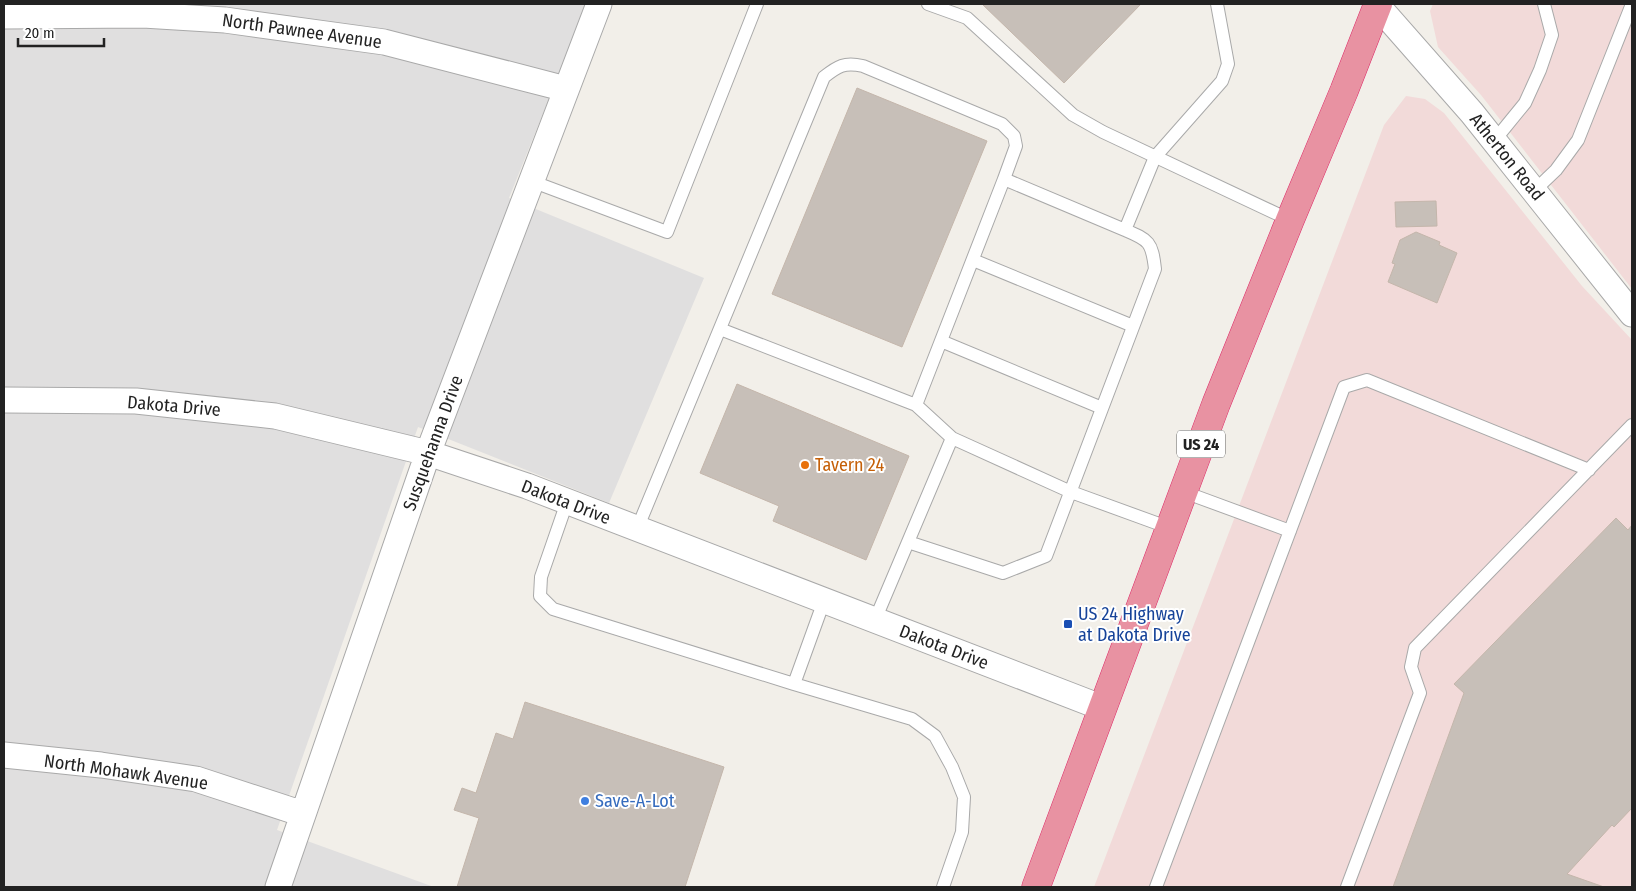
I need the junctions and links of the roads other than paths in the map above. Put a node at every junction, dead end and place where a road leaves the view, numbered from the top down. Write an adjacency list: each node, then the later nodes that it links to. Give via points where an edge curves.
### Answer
1 (599, 4): 9 (street, Susquehanna Drive)
2 (757, 4): 12 (lane, via 667,232)
3 (928, 4): 11 (lane, via 967,18 1073,115)
4 (1216, 4): 11 (lane, via 1228,64 1222,81)
5 (1377, 4): 10 (street, Atherton Road); 15 (highway, US 24)
6 (1544, 4): 10 (lane, via 1552,35 1540,70 1525,103)
7 (1632, 4): 14 (lane, via 1578,140 1564,162)
8 (4, 16): 9 (street, North Pawnee Avenue, via 143,15 225,20 384,42)
9 (566, 89): 12 (street, Susquehanna Drive)
10 (1494, 141): 14 (street, Atherton Road)
11 (1155, 157): 15 (lane); 16 (lane)
12 (531, 180): 27 (street, Susquehanna Drive)
13 (1004, 180): 16 (lane); 17 (lane); 20 (lane, via 1016,146 1014,136 1002,124 863,66 838,66 824,77)
14 (1534, 190): 18 (street, Atherton Road)
15 (1290, 220): 30 (highway, US 24)
16 (1125, 230): 19 (lane, via 1144,238 1150,246 1155,269)
17 (973, 260): 19 (lane); 21 (lane)
18 (1632, 312)
19 (1133, 326): 24 (lane)
20 (720, 329): 23 (lane); 33 (lane)
21 (941, 341): 23 (lane); 24 (lane)
22 (4, 400): 27 (street, Dakota Drive, via 136,401 276,416)
23 (916, 405): 26 (lane)
24 (1102, 408): 29 (lane)
25 (1632, 425): 28 (lane)
26 (952, 438): 29 (lane); 35 (lane)
27 (428, 453): 31 (street, Dakota Drive); 41 (street, Susquehanna Drive)
28 (1589, 470): 34 (lane, via 1367,380 1344,387); 46 (lane, via 1415,648 1412,667 1420,692)
29 (1071, 492): 32 (lane); 35 (lane, via 1046,556 1002,573)
30 (1184, 492): 32 (highway, US 24); 34 (lane)
31 (567, 502): 33 (street, Dakota Drive); 38 (lane, via 541,577 540,596 553,609)
32 (1170, 528): 39 (highway, US 24)
33 (637, 529): 36 (street, Dakota Drive)
34 (1290, 531): 45 (lane)
35 (908, 542): 37 (lane)
36 (824, 601): 37 (street, Dakota Drive); 38 (lane)
37 (875, 620): 39 (street, Dakota Drive)
38 (794, 684): 43 (lane, via 912,720 935,736 964,797 962,832)
39 (1103, 708): 44 (highway, US 24)
40 (4, 755): 41 (street, North Mohawk Avenue, via 196,779)
41 (303, 814): 42 (street, Susquehanna Drive)
42 (278, 887)
43 (943, 887)
44 (1036, 887)
45 (1156, 887)
46 (1347, 887)

